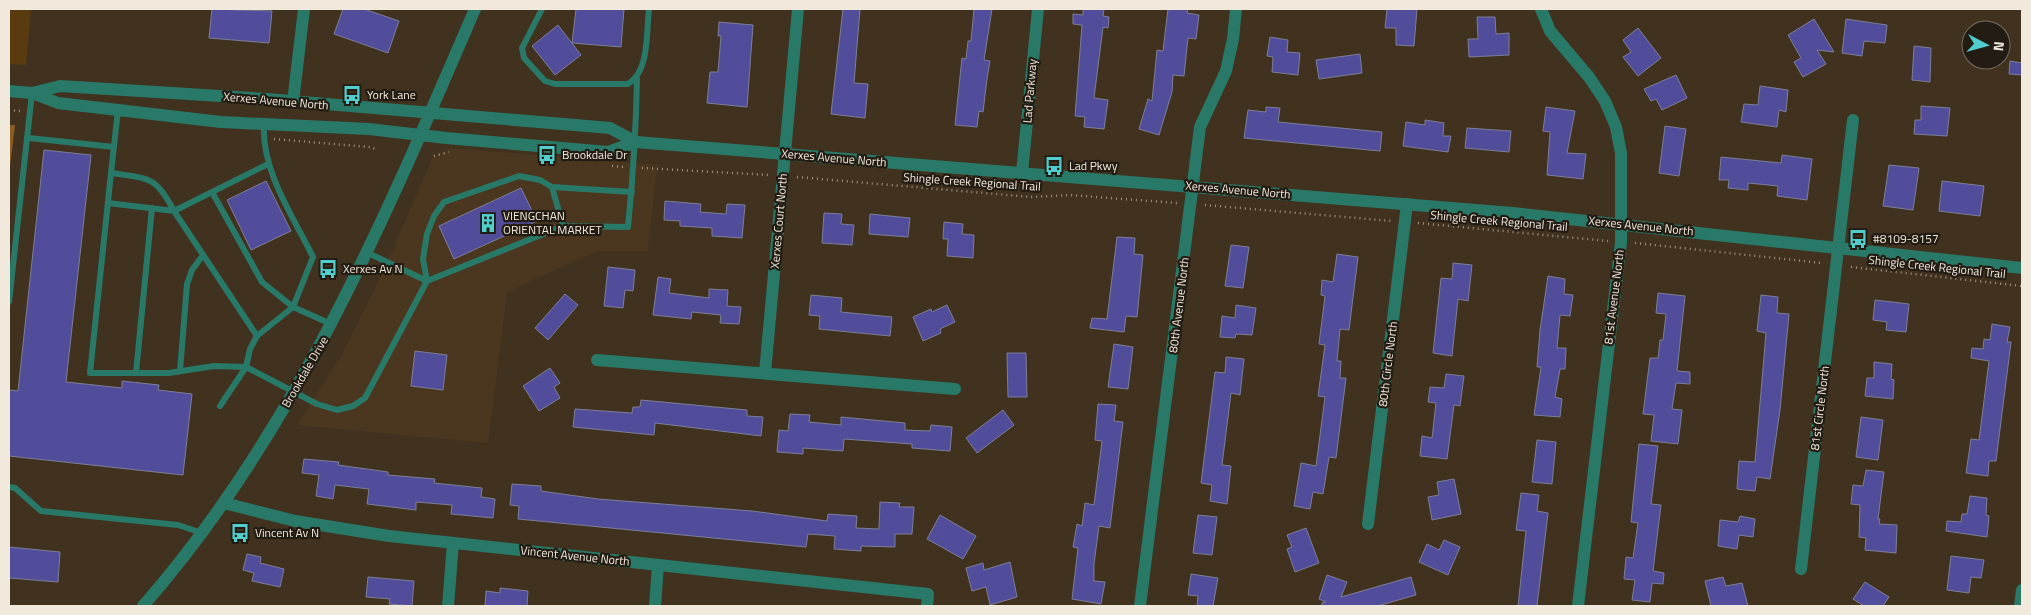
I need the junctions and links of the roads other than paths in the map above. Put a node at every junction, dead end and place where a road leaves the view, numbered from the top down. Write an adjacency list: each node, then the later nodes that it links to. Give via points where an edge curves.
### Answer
1 (304, 9): 12 (street)
2 (475, 9): 14 (street, Brookdale Drive)
3 (542, 9): 9 (lane, via 522,48 524,58 545,81 555,84 628,84)
4 (649, 9): 9 (lane, via 642,68)
5 (798, 9): 21 (street, Xerxes Court North)
6 (1038, 9): 24 (street, Lad Parkway)
7 (1236, 9): 26 (street, 80th Avenue North, via 1226,71 1200,128)
8 (1541, 9): 33 (street, 81st Avenue North, via 1550,31 1605,101 1616,127)
9 (637, 79): 19 (lane)
10 (9, 91): 11 (street, Xerxes Avenue North)
11 (32, 93): 12 (street, Xerxes Avenue North, via 60,86); 13 (street, Xerxes Avenue North, via 58,103); 18 (lane)
12 (293, 102): 14 (street, Xerxes Avenue North)
13 (118, 110): 16 (street, Xerxes Avenue North, via 221,122); 20 (lane)
14 (429, 114): 17 (street, Brookdale Drive); 19 (street, Xerxes Avenue North, via 610,128)
15 (1854, 120): 35 (street)
16 (264, 123): 17 (street, Xerxes Avenue North); 22 (lane)
17 (419, 135): 19 (street, Xerxes Avenue North, via 608,152); 36 (street, Brookdale Drive)
18 (28, 138): 20 (lane); 40 (lane)
19 (636, 142): 21 (street, Xerxes Avenue North); 28 (lane)
20 (114, 147): 23 (lane)
21 (786, 154): 24 (street, Xerxes Avenue North); 48 (street, Xerxes Court North)
22 (268, 164): 27 (lane); 41 (lane, via 313,257)
23 (111, 173): 29 (lane); 32 (lane, via 155,182 162,188)
24 (1022, 173): 26 (street, Xerxes Avenue North)
25 (552, 187): 28 (lane); 34 (lane); 39 (lane, via 540,180 519,176 444,202 427,234 423,259)
26 (1194, 187): 30 (street, Xerxes Avenue North); 64 (street, 80th Avenue North)
27 (212, 192): 32 (lane); 41 (lane, via 262,282)
28 (632, 192): 34 (lane, via 628,227)
29 (108, 203): 31 (lane); 47 (lane, via 90,373)
30 (1407, 204): 33 (street, Xerxes Avenue North); 54 (street, 80th Circle North)
31 (152, 208): 32 (lane); 47 (lane)
32 (174, 211): 37 (lane)
33 (1622, 224): 35 (street, Xerxes Avenue North); 65 (street, 81st Avenue North)
34 (563, 226): 39 (lane)
35 (1838, 248): 38 (street, Xerxes Avenue North); 58 (street, 81st Circle North)
36 (366, 252): 39 (lane); 42 (street, Brookdale Drive)
37 (203, 255): 43 (lane); 46 (lane, via 187,284)
38 (2022, 268)
39 (427, 280): 50 (lane, via 365,398 353,406 336,410)
40 (9, 302)
41 (293, 307): 42 (lane); 43 (lane)
42 (332, 325): 50 (street, Brookdale Drive)
43 (257, 336): 45 (lane)
44 (597, 360): 48 (street)
45 (246, 367): 46 (lane, via 214,366); 50 (lane); 51 (lane)
46 (180, 371): 47 (lane)
47 (136, 373)
48 (765, 373): 49 (street)
49 (955, 389)
50 (294, 392): 53 (street, Brookdale Drive)
51 (220, 406)
52 (9, 487): 55 (lane, via 15,488 41,511 178,524)
53 (224, 504): 55 (street, Brookdale Drive); 56 (street, Vincent Avenue North, via 341,530)
54 (1368, 524)
55 (203, 534): 61 (street, Brookdale Drive)
56 (453, 543): 57 (street, Vincent Avenue North); 62 (street)
57 (658, 565): 60 (street, Vincent Avenue North); 63 (street)
58 (1801, 569)
59 (2022, 590): 66 (street)
60 (927, 600)
61 (143, 606)
62 (448, 606)
63 (655, 606)
64 (1140, 606)
65 (1578, 606)
66 (2020, 606)

